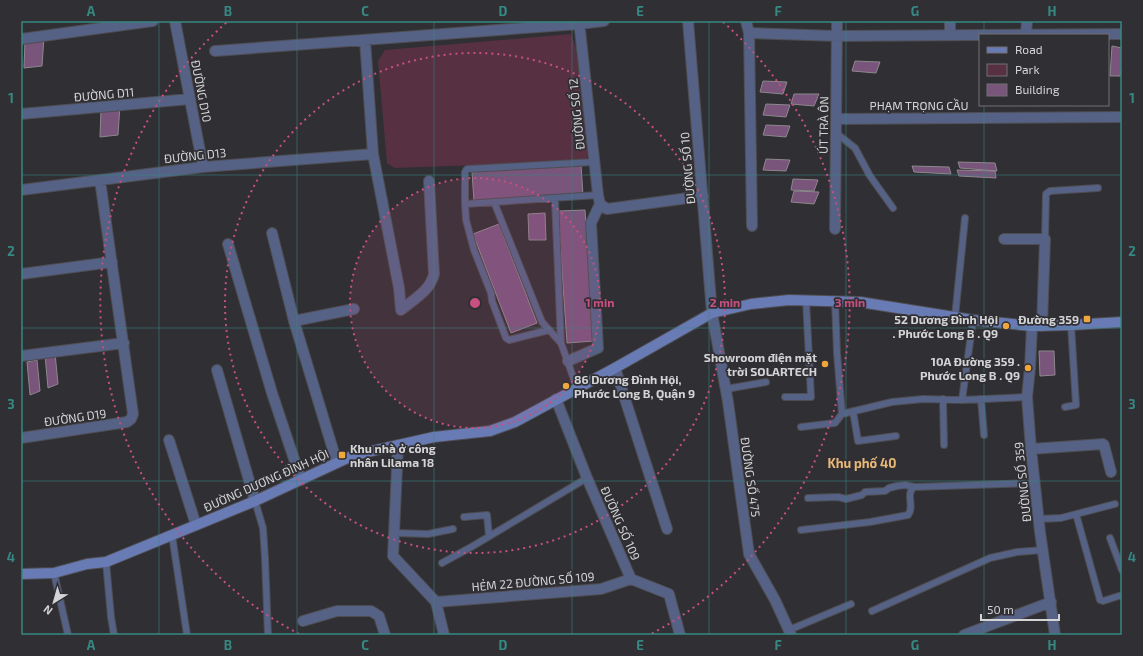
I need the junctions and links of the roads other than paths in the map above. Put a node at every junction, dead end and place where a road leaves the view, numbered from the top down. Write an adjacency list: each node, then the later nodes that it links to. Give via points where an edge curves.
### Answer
1 (153, 21): 16 (street)
2 (175, 21): 19 (street, ĐƯỜNG D10)
3 (604, 21): 9 (street)
4 (688, 21): 31 (street, ĐƯỜNG SỐ 10)
5 (746, 21): 10 (street)
6 (837, 21): 15 (street, ÚT TRÀ ÔN)
7 (950, 21): 13 (street)
8 (1027, 21): 11 (street)
9 (579, 23): 17 (street); 25 (street, ĐƯỜNG SỐ 12)
10 (749, 33): 15 (street); 38 (street)
11 (1026, 34): 12 (street)
12 (1122, 34)
13 (950, 35): 14 (street); 15 (street)
14 (979, 35)
15 (837, 36): 22 (street, ÚT TRÀ ÔN)
16 (21, 39)
17 (365, 40): 18 (street); 24 (street)
18 (215, 51)
19 (190, 99): 20 (street, ĐƯỜNG D11); 26 (street, ĐƯỜNG D10)
20 (21, 114)
21 (1122, 117): 22 (street, PHẠM TRỌNG CẦU)
22 (836, 119): 23 (street, ÚT TRÀ ÔN)
23 (836, 133): 36 (lane, via 855,148 870,176); 39 (street, ÚT TRÀ ÔN)
24 (373, 154): 26 (street, ĐƯỜNG D13); 28 (street, via 401,310 426,290 434,274)
25 (594, 162): 33 (street, ĐƯỜNG SỐ 12); 35 (lane, via 467,168)
26 (203, 166): 27 (street, ĐƯỜNG D13)
27 (100, 180): 30 (street, ĐƯỜNG D13); 44 (street)
28 (429, 181)
29 (1098, 188): 42 (lane, via 1050,191 1046,194)
30 (21, 190)
31 (703, 196): 33 (street, via 607,208); 49 (street, ĐƯỜNG SỐ 10)
32 (555, 199): 33 (lane); 34 (lane); 58 (lane)
33 (599, 199): 60 (street, via 591,223 598,348)
34 (494, 202): 35 (lane); 56 (lane, via 542,322)
35 (465, 204): 56 (lane, via 466,220 474,250 506,338 509,340)
36 (893, 208)
37 (965, 218): 50 (lane)
38 (752, 226)
39 (835, 229)
40 (272, 233): 52 (street)
41 (1004, 238): 42 (street)
42 (1045, 239): 55 (street, ĐƯỜNG SỐ 359)
43 (228, 244): 86 (street)
44 (112, 262): 45 (street); 57 (street)
45 (21, 274)
46 (806, 300): 47 (street, ĐƯỜNG DƯƠNG ĐÌNH HỘI); 49 (street, ĐƯỜNG DƯƠNG ĐÌNH HỘI, via 751,304); 66 (lane, via 810,398)
47 (835, 301): 50 (street, ĐƯỜNG DƯƠNG ĐÌNH HỘI, via 860,302); 74 (lane)
48 (354, 309): 52 (street)
49 (712, 313): 61 (street, ĐƯỜNG DƯƠNG ĐÌNH HỘI); 65 (street, ĐƯỜNG SỐ 475)
50 (955, 317): 51 (street, ĐƯỜNG DƯƠNG ĐÌNH HỘI)
51 (973, 320): 55 (street, ĐƯỜNG DƯƠNG ĐÌNH HỘI); 71 (lane)
52 (294, 321): 83 (street)
53 (1122, 322): 54 (street, ĐƯỜNG DƯƠNG ĐÌNH HỘI)
54 (1071, 325): 55 (street, ĐƯỜNG DƯƠNG ĐÌNH HỘI); 72 (lane, via 1076,405)
55 (1037, 326): 67 (street, ĐƯỜNG SỐ 359)
56 (549, 330): 58 (lane)
57 (124, 343): 59 (street); 78 (street, ĐƯỜNG D19, via 133,407 131,419 127,422)
58 (561, 343): 60 (lane)
59 (21, 356)
60 (568, 361): 64 (lane)
61 (615, 368): 64 (street, ĐƯỜNG DƯƠNG ĐÌNH HỘI); 97 (street)
62 (217, 370): 90 (street)
63 (766, 382): 65 (lane)
64 (577, 388): 68 (street, ĐƯỜNG DƯƠNG ĐÌNH HỘI)
65 (726, 389): 116 (street, ĐƯỜNG SỐ 475, via 749,554)
66 (785, 397)
67 (1027, 397): 70 (lane); 82 (street, ĐƯỜNG SỐ 359)
68 (556, 399): 80 (street, ĐƯỜNG DƯƠNG ĐÌNH HỘI, via 515,422 490,430 434,437); 85 (street, ĐƯỜNG SỐ 109)
69 (942, 399): 71 (lane); 73 (lane, via 892,402); 81 (lane)
70 (981, 399): 71 (lane); 76 (lane)
71 (962, 400)
72 (1065, 406)
73 (854, 411): 74 (lane); 77 (lane, via 858,441)
74 (842, 414): 75 (lane, via 836,423)
75 (801, 427)
76 (984, 435)
77 (896, 436)
78 (21, 438)
79 (169, 440): 95 (street)
80 (398, 445): 83 (street, ĐƯỜNG DƯƠNG ĐÌNH HỘI, via 354,455); 99 (street)
81 (944, 445)
82 (1031, 450): 84 (street, via 1103,444); 87 (street, ĐƯỜNG SỐ 359)
83 (337, 463): 86 (street, ĐƯỜNG DƯƠNG ĐÌNH HỘI)
84 (1111, 472)
85 (587, 478): 101 (lane); 109 (street, ĐƯỜNG SỐ 109)
86 (301, 480): 90 (street, ĐƯỜNG DƯƠNG ĐÌNH HỘI)
87 (1035, 483): 88 (lane); 94 (street, ĐƯỜNG SỐ 359)
88 (914, 487): 89 (lane, via 897,486 884,491 865,492 846,499); 98 (lane, via 910,492 908,515)
89 (808, 498)
90 (255, 501): 95 (street, ĐƯỜNG DƯƠNG ĐÌNH HỘI); 120 (lane, via 263,528)
91 (1115, 504): 92 (lane)
92 (1076, 514): 94 (lane); 110 (lane, via 1100,600)
93 (464, 517): 101 (lane, via 487,515)
94 (1039, 519): 103 (street, ĐƯỜNG SỐ 359)
95 (196, 524): 100 (street, ĐƯỜNG DƯƠNG ĐÌNH HỘI)
96 (453, 529): 99 (lane, via 428,534)
97 (667, 529)
98 (801, 530)
99 (395, 533): 111 (street, via 393,556)
100 (172, 535): 104 (street, ĐƯỜNG DƯƠNG ĐÌNH HỘI); 119 (lane)
101 (489, 536): 105 (lane)
102 (1110, 538): 106 (lane)
103 (1043, 550): 112 (street, ĐƯỜNG SỐ 359); 114 (lane, via 990,558)
104 (106, 562): 107 (street, ĐƯỜNG DƯƠNG ĐÌNH HỘI); 118 (lane)
105 (442, 563)
106 (1122, 570)
107 (54, 573): 108 (street, ĐƯỜNG DƯƠNG ĐÌNH HỘI); 117 (lane)
108 (21, 574)
109 (631, 579): 111 (street, HẺM 22 ĐƯỜNG SỐ 109, via 602,589); 123 (street, ĐƯỜNG SỐ 109, via 669,594)
110 (1122, 595)
111 (436, 602): 122 (street)
112 (1051, 602): 124 (street); 125 (street, ĐƯỜNG SỐ 359)
113 (851, 604): 116 (lane)
114 (872, 611)
115 (303, 622): 121 (street, via 337,611 371,611 379,616)
116 (790, 632)
117 (68, 635)
118 (114, 635)
119 (187, 635)
120 (268, 635)
121 (385, 635)
122 (444, 635)
123 (680, 635)
124 (964, 635)
125 (1055, 635)

